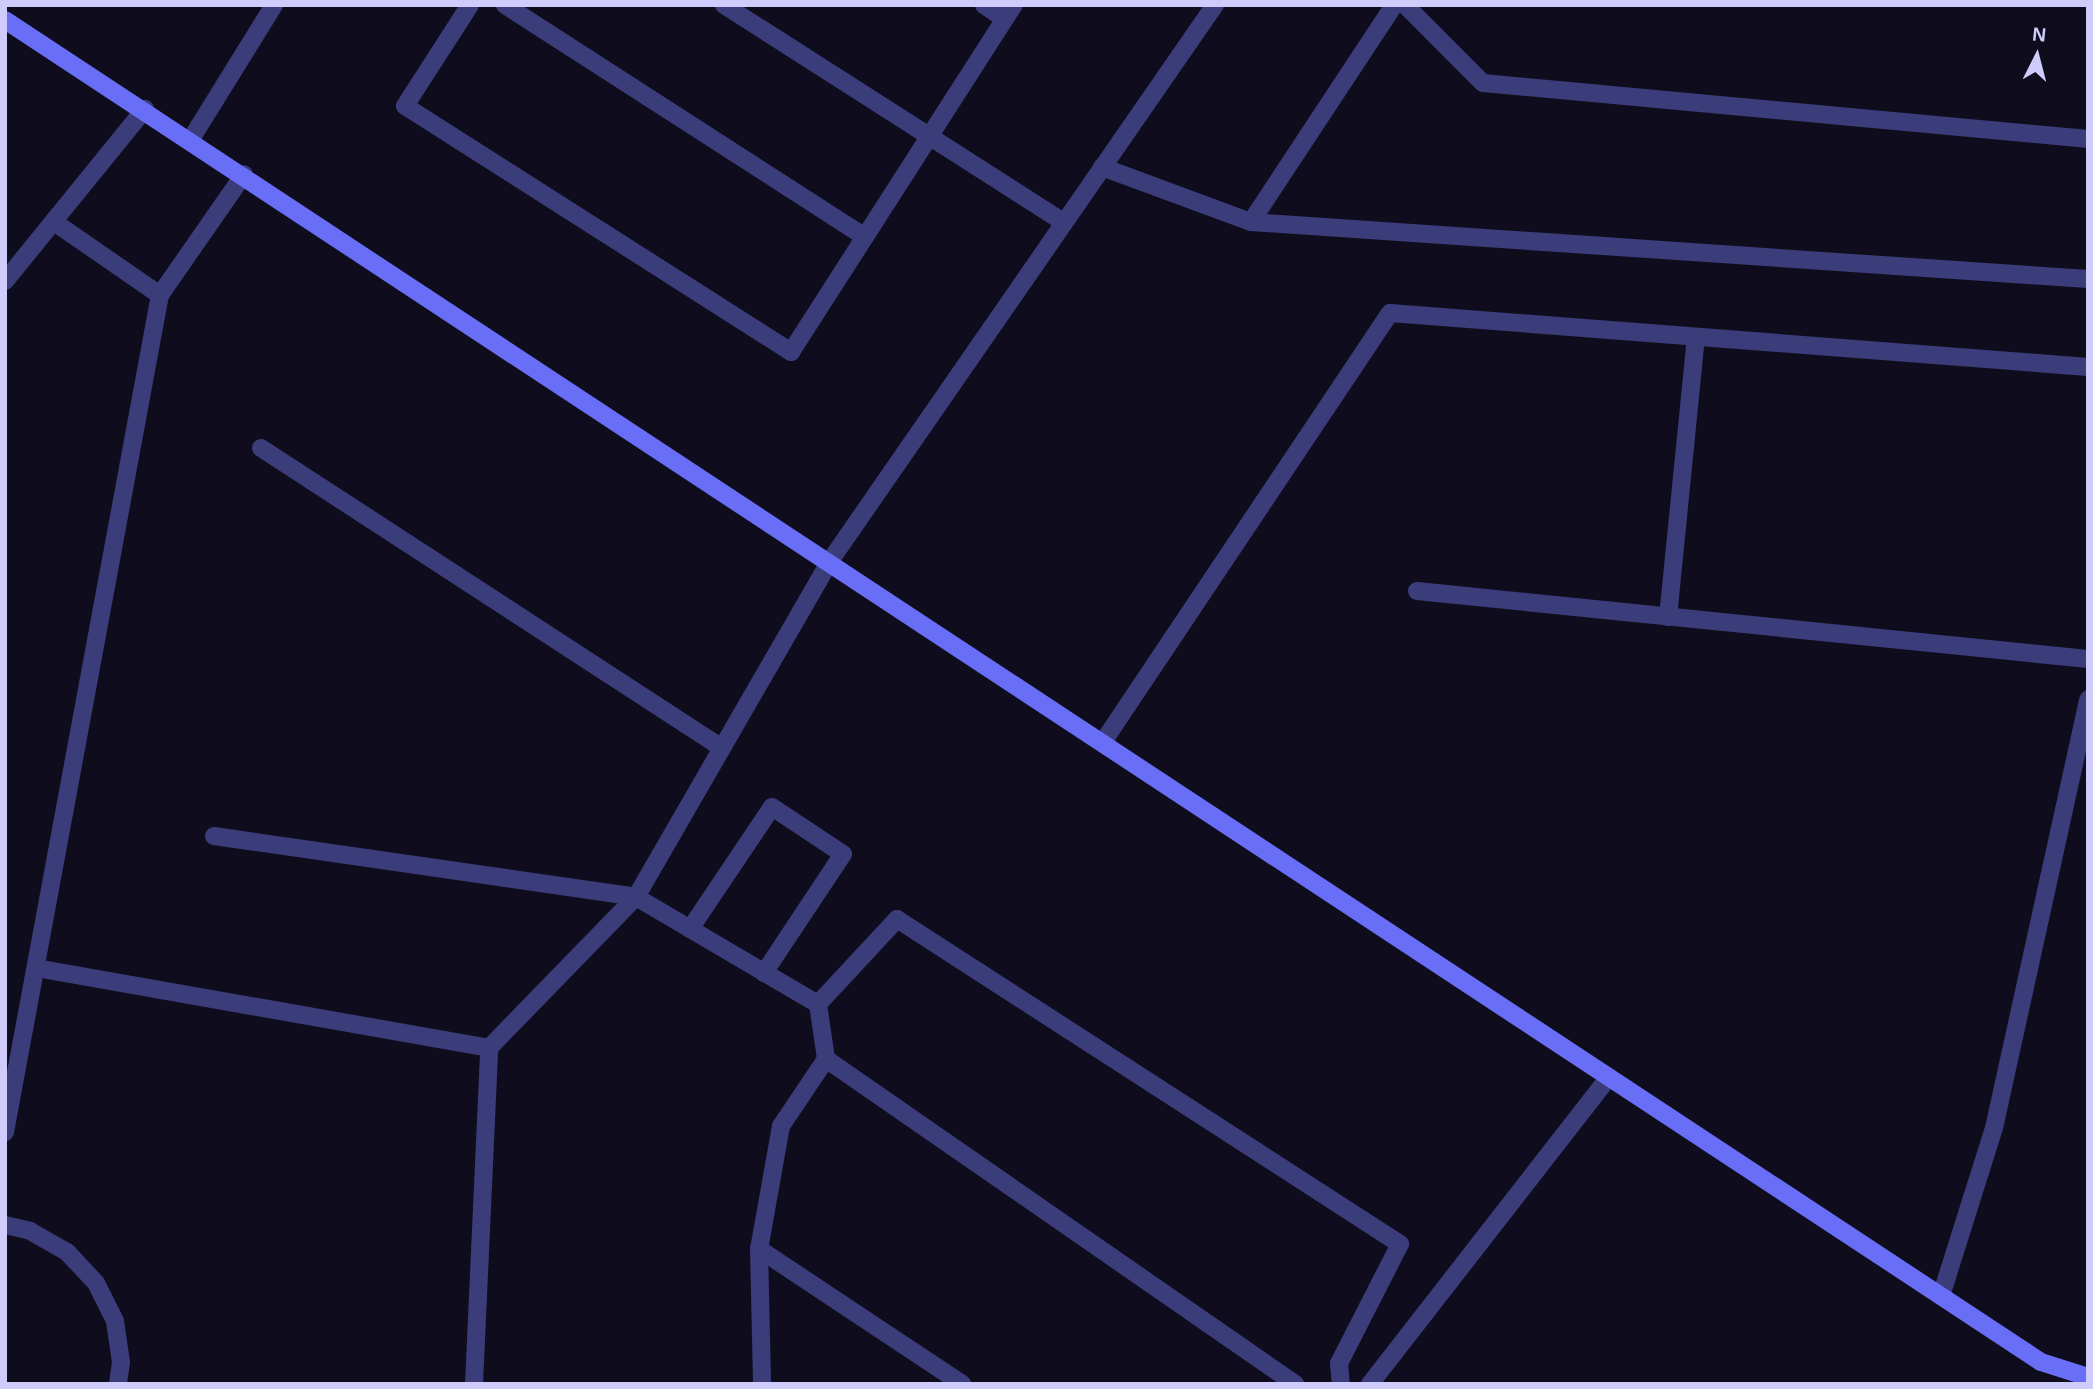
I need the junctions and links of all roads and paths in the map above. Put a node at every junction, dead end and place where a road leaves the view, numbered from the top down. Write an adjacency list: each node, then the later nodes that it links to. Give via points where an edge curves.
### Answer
1 (274, 5): 13 (street)
2 (470, 5): 20 (street, via 405,106 791,352)
3 (505, 5): 20 (street)
4 (724, 5): 12 (street)
5 (984, 5): 9 (street)
6 (1215, 5): 15 (street)
7 (1394, 5): 19 (street)
8 (1405, 5): 14 (street, via 1483,83)
9 (1010, 12): 12 (street)
10 (5, 20): 11 (main road)
11 (145, 109): 13 (main road); 18 (street)
12 (930, 137): 17 (street); 20 (street)
13 (191, 139): 16 (main road)
14 (2088, 139)
15 (1102, 167): 17 (street); 19 (street)
16 (244, 174): 23 (street); 27 (main road)
17 (1062, 221): 27 (street)
18 (54, 222): 22 (street); 23 (street)
19 (1251, 222): 21 (street)
20 (865, 237)
21 (2088, 279)
22 (5, 281)
23 (160, 295): 37 (street)
24 (1696, 337): 25 (street); 29 (street); 32 (street, via 1390,313)
25 (2088, 366)
26 (261, 448): 33 (street)
27 (830, 561): 32 (main road); 33 (street)
28 (1417, 591): 29 (street)
29 (1668, 617): 30 (street)
30 (2088, 659)
31 (2088, 699): 46 (street, via 1994,1128)
32 (1103, 742): 42 (main road)
33 (722, 748): 35 (street)
34 (214, 835): 35 (street)
35 (636, 897): 36 (street); 40 (street)
36 (690, 929): 38 (street); 38 (street, via 772,807 843,854)
37 (36, 968): 40 (street); 43 (street)
38 (764, 973): 39 (street)
39 (818, 1004): 41 (street); 53 (street, via 897,919 1400,1244 1339,1363)
40 (489, 1048): 49 (street)
41 (826, 1059): 45 (street, via 780,1126); 52 (street)
42 (1609, 1077): 46 (main road); 54 (street)
43 (5, 1132)
44 (5, 1225): 48 (street, via 30,1231 66,1252 96,1283 114,1321 121,1362)
45 (759, 1249): 50 (street); 51 (street)
46 (1941, 1296): 47 (main road, via 2041,1362)
47 (2088, 1377)
48 (118, 1384)
49 (474, 1384)
50 (762, 1384)
51 (962, 1384)
52 (1295, 1384)
53 (1341, 1384)
54 (1370, 1384)

